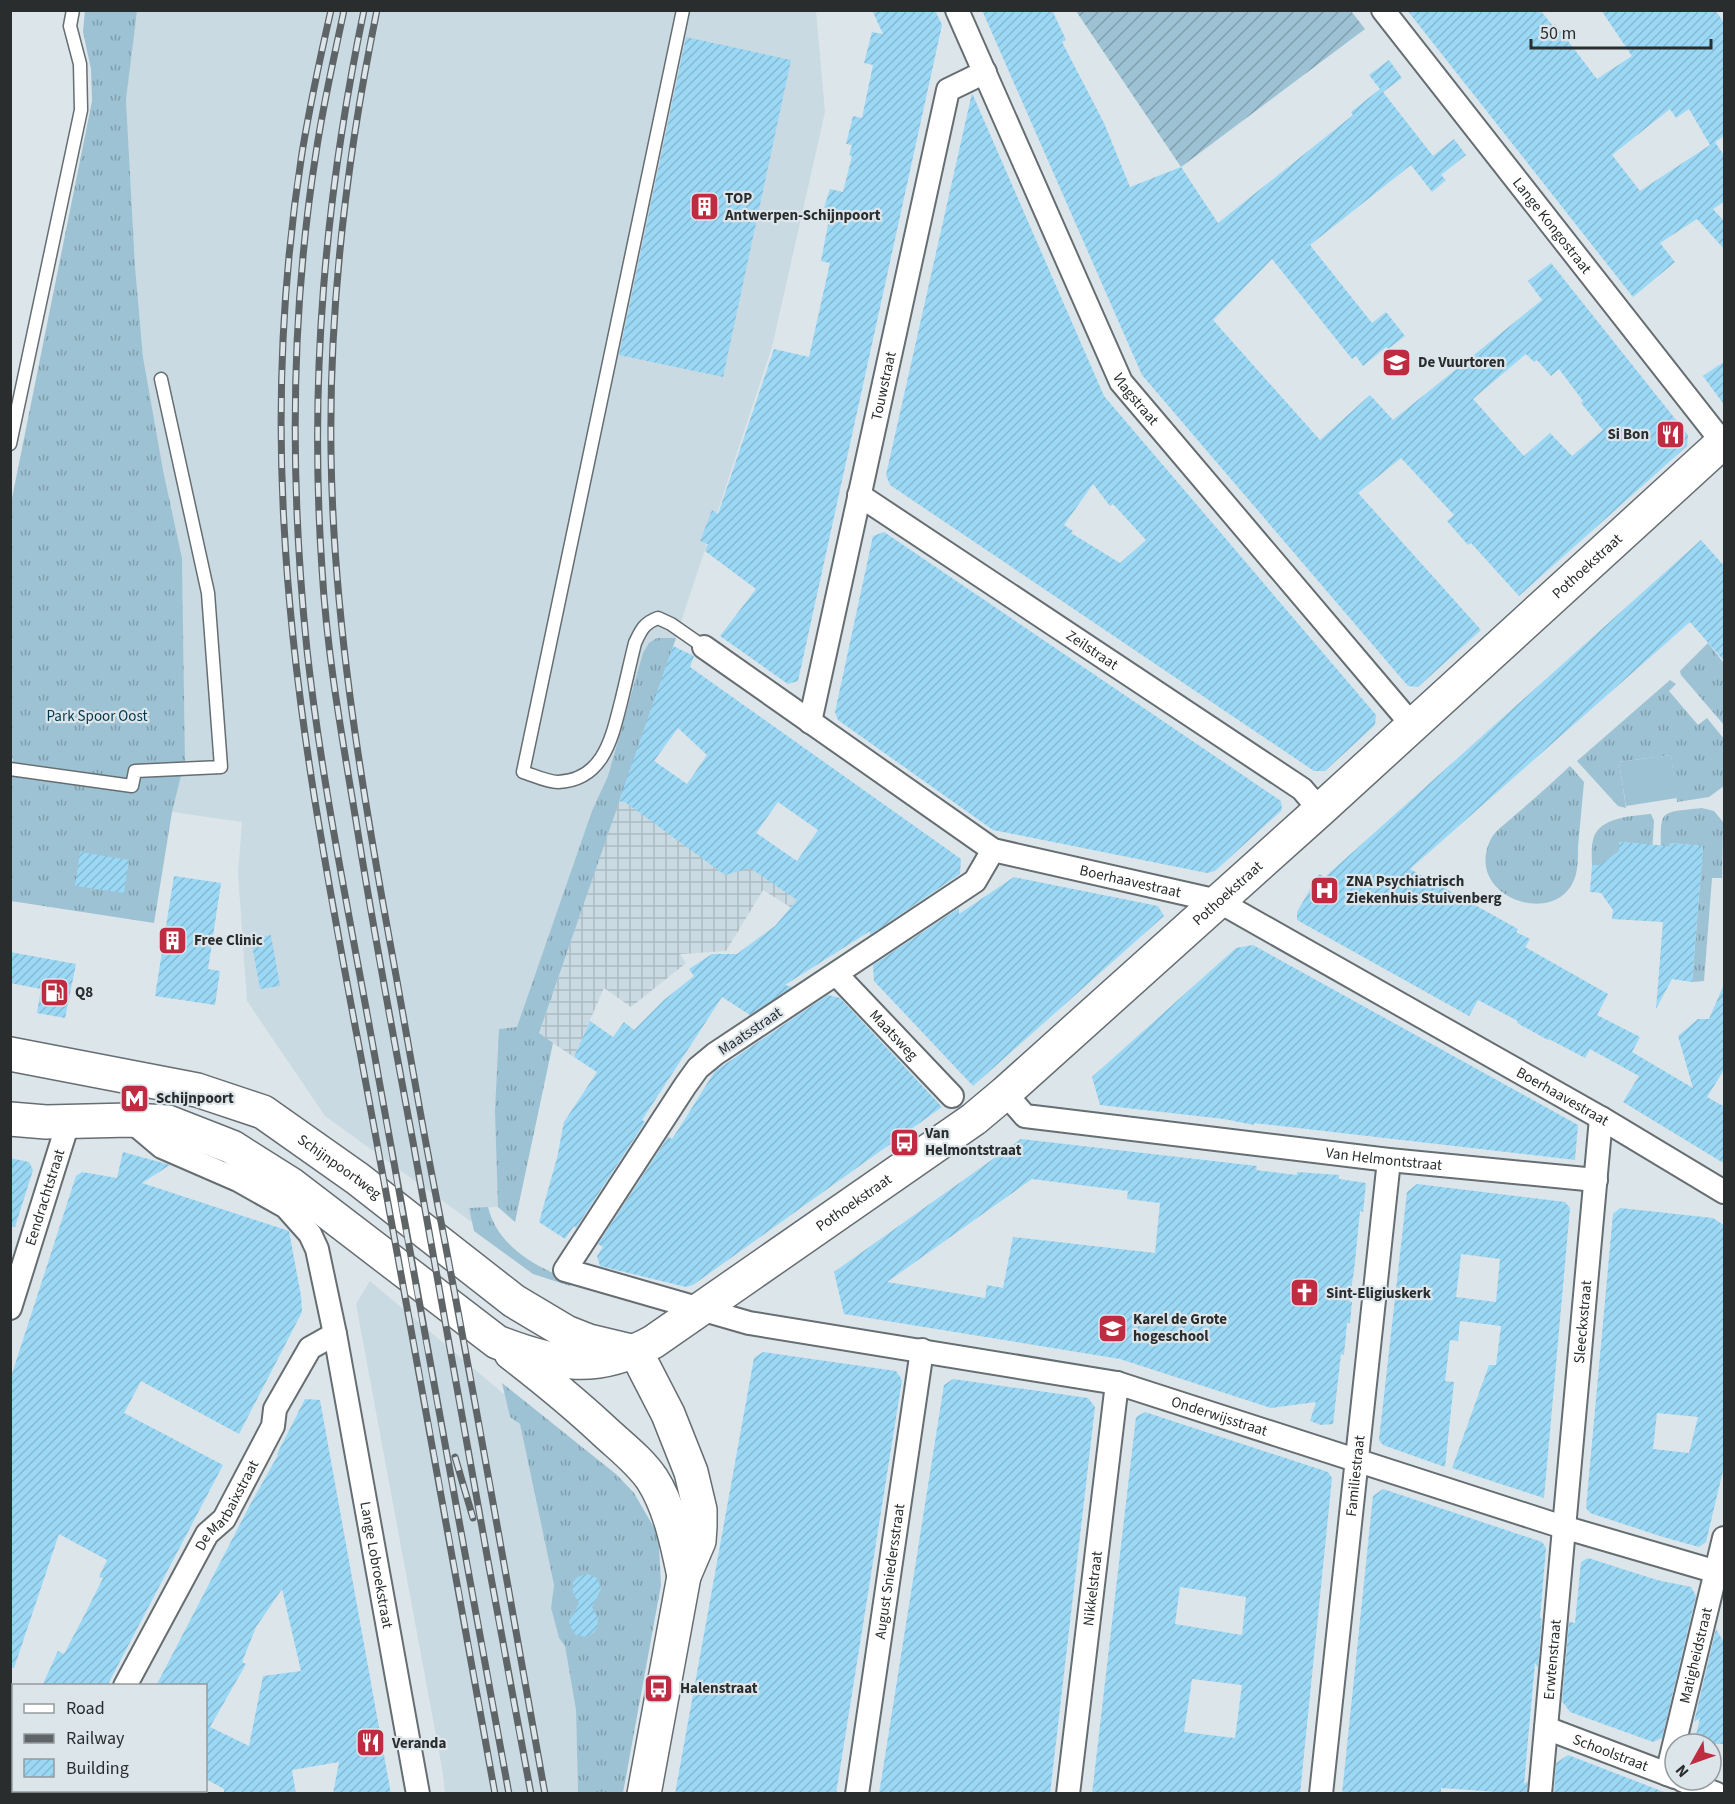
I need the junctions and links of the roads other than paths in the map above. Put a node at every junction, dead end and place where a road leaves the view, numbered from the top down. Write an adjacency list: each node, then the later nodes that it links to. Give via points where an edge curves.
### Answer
1 (73, 10): 8 (lane, via 70,26 80,64 81,110)
2 (683, 10): 10 (lane, via 523,772 557,782 590,770 603,757 612,740 635,643 647,622 658,618)
3 (957, 10): 5 (street, Vlagstraat)
4 (1383, 10): 7 (street, Lange Kongostraat)
5 (985, 72): 9 (street, Touwstraat, via 948,90); 12 (street, Vlagstraat, via 1121,382)
6 (161, 379): 13 (lane, via 208,593 220,767 135,771 132,786)
7 (1724, 442): 12 (street, Pothoekstraat)
8 (10, 444)
9 (859, 495): 11 (street, Touwstraat); 14 (street, Zeilstraat, via 1302,789)
10 (704, 646): 11 (street, Boerhaavestraat)
11 (810, 722): 15 (street, Boerhaavestraat)
12 (1413, 726): 14 (street, Pothoekstraat)
13 (10, 769)
14 (1320, 810): 16 (street, Pothoekstraat)
15 (993, 850): 16 (street, Boerhaavestraat); 17 (street, Maatsstraat, via 975,881)
16 (1218, 901): 19 (street, Pothoekstraat); 21 (street, Boerhaavestraat)
17 (836, 974): 20 (street, Maatsweg); 29 (street, Maatsstraat, via 698,1068 565,1270)
18 (10, 1054): 33 (street, Schijnpoortweg, via 197,1090 263,1112 358,1179 530,1312 566,1332)
19 (1005, 1093): 25 (street, Van Helmontstraat, via 1025,1116); 29 (street, Pothoekstraat, via 974,1119)
20 (952, 1096)
21 (1601, 1118): 26 (street, Sleeckxstraat); 27 (street, Boerhaavestraat)
22 (10, 1119): 24 (street)
23 (130, 1120): 24 (street); 30 (street, via 162,1148 262,1192 300,1221 317,1249); 31 (street, via 168,1122 232,1147 263,1165)
24 (68, 1123): 28 (street, Eendrachtstraat)
25 (1389, 1160): 26 (street, Van Helmontstraat); 35 (street, Familiestraat)
26 (1596, 1179): 36 (street, Sleeckxstraat)
27 (1725, 1192)
28 (10, 1308)
29 (701, 1309): 32 (street, Onderwijsstraat, via 749,1323); 33 (street)
30 (335, 1334): 40 (street, De Marbaixstraat, via 310,1348 274,1409 273,1426 224,1519 207,1534); 44 (street, Lange Lobroekstraat)
31 (497, 1342): 33 (street, via 532,1355 578,1363); 39 (street, via 590,1417 642,1466 660,1493)
32 (922, 1350): 34 (street, Onderwijsstraat); 46 (street, August Sniedersstraat)
33 (636, 1352): 39 (street, via 668,1414 697,1492 699,1541)
34 (1117, 1383): 35 (street, Onderwijsstraat); 47 (street, Nikkelstraat)
35 (1356, 1460): 36 (street, Onderwijsstraat); 48 (street, Familiestraat)
36 (1563, 1527): 38 (street, Onderwijsstraat); 41 (street, Erwtenstraat)
37 (1725, 1538): 38 (street, Matigheidstraat)
38 (1720, 1573): 42 (street, Matigheidstraat)
39 (684, 1576): 45 (street)
40 (127, 1684)
41 (1546, 1728): 43 (street, Schoolstraat); 49 (street, Erwtenstraat)
42 (1685, 1732)
43 (1663, 1772)
44 (418, 1794)
45 (644, 1794)
46 (856, 1794)
47 (1068, 1794)
48 (1321, 1794)
49 (1540, 1794)

